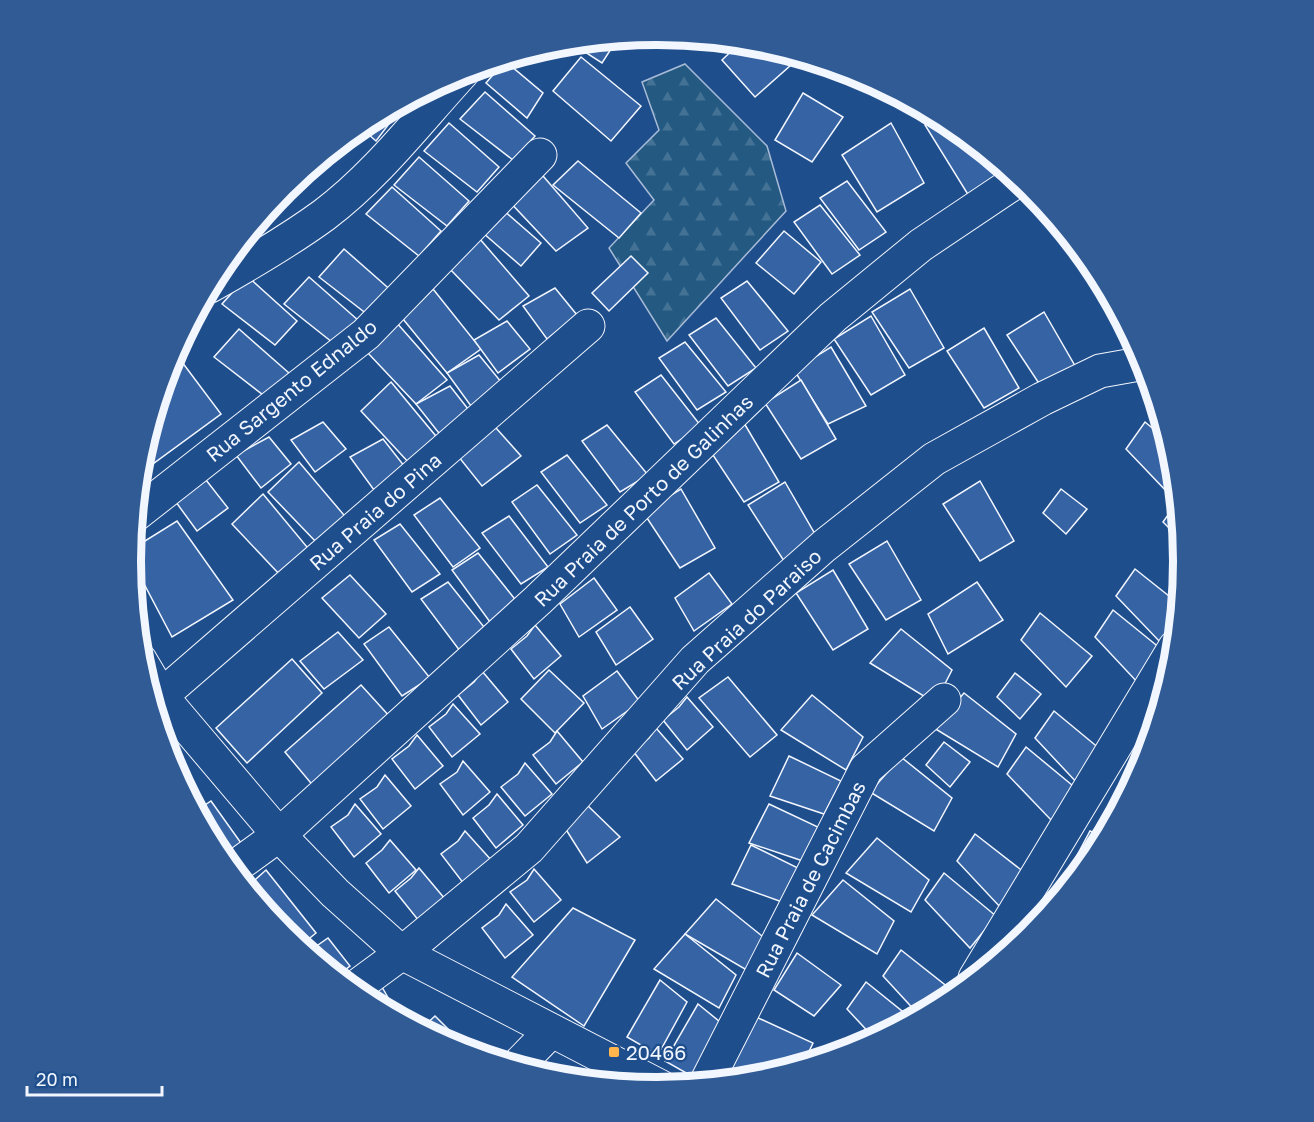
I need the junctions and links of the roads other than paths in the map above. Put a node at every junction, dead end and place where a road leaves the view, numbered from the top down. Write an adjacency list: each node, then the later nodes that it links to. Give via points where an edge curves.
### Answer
1 (447, 90): 4 (street, via 368,177 325,214)
2 (540, 155): 7 (street, Rua Sargento Ednaldo, via 366,334)
3 (1010, 185): 12 (street, Rua Praia de Porto de Galinhas, via 921,245 833,317 538,600)
4 (226, 277)
5 (588, 326): 9 (street, Rua Praia do Pina)
6 (1134, 365): 14 (street, Rua Praia do Paraiso, via 1100,371 934,459 824,546 695,660 529,848)
7 (144, 508)
8 (1161, 670): 15 (street)
9 (160, 698)
10 (944, 700): 19 (street, Rua Praia de Cacimbas, via 866,769)
11 (162, 705): 12 (street)
12 (279, 834): 13 (street, Rua Praia de Porto de Galinhas); 14 (street, via 335,893)
13 (239, 863)
14 (402, 953): 16 (street, Rua Praia do Paraiso); 17 (street)
15 (988, 956)
16 (361, 983)
17 (551, 1031): 18 (street); 20 (street)
18 (524, 1059)
19 (710, 1074)
20 (640, 1077)

